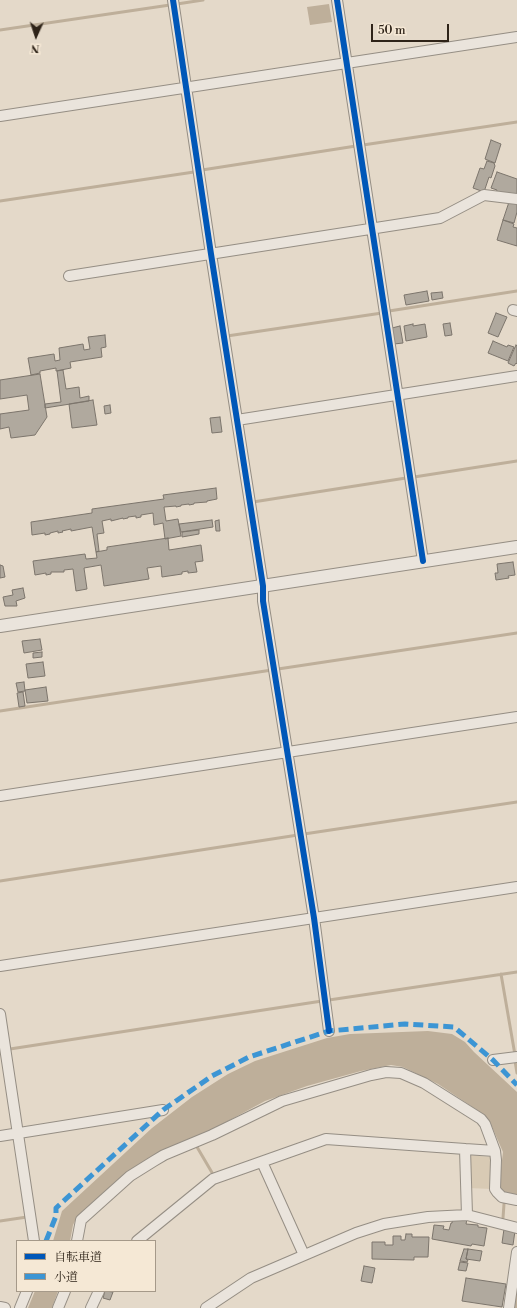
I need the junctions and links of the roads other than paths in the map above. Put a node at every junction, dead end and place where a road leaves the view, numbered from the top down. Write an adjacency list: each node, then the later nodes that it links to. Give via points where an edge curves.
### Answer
1 (173, 0): 5 (street)
2 (338, 0): 4 (street)
3 (517, 37): 4 (street)
4 (347, 63): 5 (street); 8 (street)
5 (186, 87): 6 (street); 9 (street)
6 (0, 116)
7 (517, 200): 8 (street, via 484,195 440,218)
8 (372, 229): 9 (street); 12 (street)
9 (211, 254): 10 (street); 13 (street)
10 (69, 276)
11 (517, 376): 12 (street)
12 (397, 395): 13 (street); 15 (street)
13 (237, 420): 16 (street)
14 (517, 547): 15 (street)
15 (423, 561): 16 (street)
16 (263, 586): 17 (street); 19 (street, via 263,601)
17 (0, 626)
18 (517, 717): 19 (street)
19 (288, 752): 20 (street); 22 (street)
20 (0, 796)
21 (517, 887): 22 (street)
22 (314, 918): 23 (street); 25 (street)
23 (0, 966)
24 (0, 1014): 29 (street)
25 (329, 1031)
26 (517, 1056): 27 (street)
27 (493, 1060)
28 (163, 1110): 29 (street)
29 (18, 1133): 30 (street); 37 (street)
30 (0, 1136)
31 (465, 1149): 32 (street); 33 (street, via 326,1139); 35 (street)
32 (495, 1151): 34 (street, via 497,1192); 38 (street, via 481,1119 424,1083 401,1073 371,1075 282,1101 154,1161 130,1176 81,1220)
33 (262, 1162): 39 (street, via 214,1180); 41 (street)
34 (517, 1200)
35 (467, 1215): 36 (street); 41 (street, via 428,1217 384,1224)
36 (517, 1228)
37 (34, 1240)
38 (77, 1240)
39 (139, 1240)
40 (517, 1252): 51 (street)
41 (304, 1255): 50 (street, via 251,1278)
42 (27, 1292): 47 (street)
43 (65, 1292): 48 (street)
44 (99, 1292): 49 (street)
45 (0, 1307): 46 (street)
46 (5, 1308)
47 (20, 1308)
48 (58, 1308)
49 (91, 1308)
50 (206, 1308)
51 (509, 1308)

